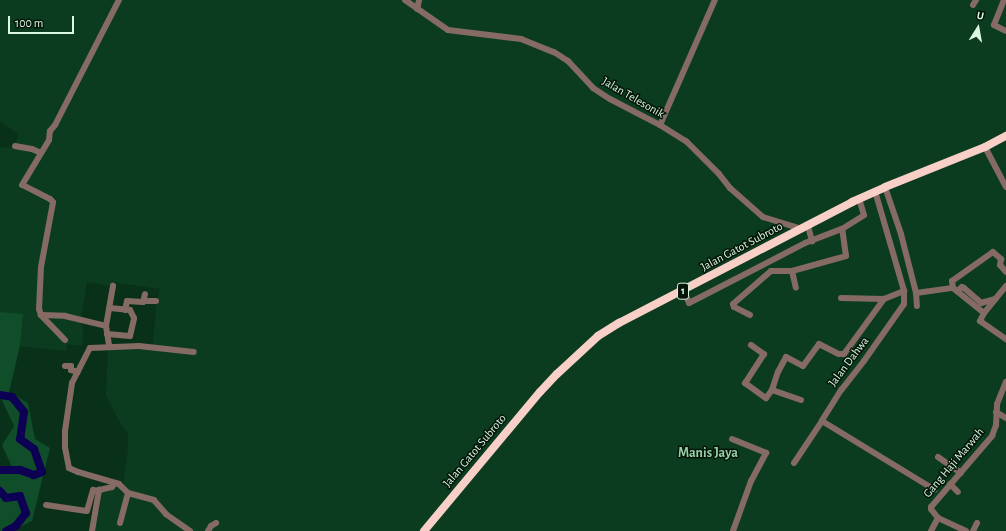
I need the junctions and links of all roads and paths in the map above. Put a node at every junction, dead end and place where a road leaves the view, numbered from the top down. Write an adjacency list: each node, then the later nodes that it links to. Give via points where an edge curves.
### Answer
1 (119, 0): 12 (street)
2 (405, 0): 6 (street, Jalan Telesonik)
3 (419, 0): 6 (street)
4 (716, 0): 8 (street)
5 (1004, 0): 7 (street, via 994,24)
6 (417, 9): 8 (street, Jalan Telesonik, via 452,31 521,39 554,52 568,61 593,88)
7 (1006, 31)
8 (660, 125): 17 (street, Jalan Telesonik, via 694,147 730,188 759,214 783,224)
9 (1006, 136): 11 (highway, Jalan Gatot Subroto / 1)
10 (15, 146): 12 (street)
11 (985, 147): 13 (highway, Jalan Gatot Subroto / 1); 14 (street)
12 (41, 153): 38 (street, via 22,185 53,202 41,268)
13 (885, 187): 15 (highway, Jalan Gatot Subroto / 1); 28 (street, via 901,234)
14 (1006, 187)
15 (875, 191): 16 (highway, Jalan Gatot Subroto / 1); 27 (street, Jalan Dahwa)
16 (859, 199): 17 (highway, Jalan Gatot Subroto / 1); 18 (street, via 864,215)
17 (805, 228): 19 (street); 26 (highway, Jalan Gatot Subroto / 1)
18 (842, 229): 19 (street); 20 (street, via 846,256)
19 (812, 241): 26 (street, via 689,303)
20 (792, 271): 24 (street); 39 (street, via 771,271 733,304)
21 (1006, 272): 25 (street, via 1000,265 1001,260 993,252 953,280)
22 (113, 286): 35 (street)
23 (1006, 286): 29 (street)
24 (796, 288)
25 (955, 289): 28 (street); 32 (street, via 964,288 981,303); 37 (street)
26 (684, 291): 73 (highway, Jalan Gatot Subroto / 1, via 619,323 598,336 575,357 521,414)
27 (904, 291): 31 (street); 54 (street, Jalan Dahwa, via 904,304 841,390)
28 (916, 293): 34 (street)
29 (1003, 294): 32 (street)
30 (841, 298): 31 (street)
31 (884, 299): 50 (street, via 847,352 839,354 819,344 803,366 787,357)
32 (995, 299): 37 (street)
33 (156, 301): 36 (street, via 144,297 143,302 127,300)
34 (917, 306)
35 (110, 308): 36 (street); 40 (street)
36 (125, 310): 41 (street, via 130,310 134,315 130,336)
37 (984, 313): 42 (street, via 981,323)
38 (41, 314): 40 (street, via 65,316); 43 (street)
39 (750, 315)
40 (106, 326): 41 (street)
41 (107, 334): 45 (street)
42 (1006, 339)
43 (65, 340)
44 (751, 345): 50 (street, via 764,354 744,383 766,398)
45 (108, 346): 46 (street, via 139,346); 48 (street, via 90,348 82,357)
46 (194, 352)
47 (65, 366): 48 (street, via 71,366 71,370)
48 (78, 372): 59 (street, via 70,390 65,431 69,467)
49 (1006, 382): 52 (street, Gang Haji Marwah)
50 (772, 390): 51 (street)
51 (801, 400)
52 (996, 412): 53 (street); 58 (street, Gang Haji Marwah, via 992,436)
53 (1006, 418)
54 (822, 421): 57 (street, Jalan Dahwa); 62 (street)
55 (732, 439): 74 (street, via 766,453 751,481)
56 (938, 458): 58 (street)
57 (794, 463)
58 (961, 473): 60 (street, Gang Haji Marwah)
59 (115, 483): 61 (street, via 112,487); 64 (street, via 121,485)
60 (950, 484): 63 (street); 66 (street, Gang Haji Marwah, via 931,507)
61 (99, 490): 65 (street, via 92,491 87,511); 70 (street)
62 (936, 490)
63 (958, 492)
64 (128, 493): 67 (street); 71 (street, via 154,500 166,514)
65 (46, 505)
66 (938, 518): 75 (street); 76 (street)
67 (120, 523)
68 (216, 523): 72 (street)
69 (977, 523): 77 (street)
70 (92, 531)
71 (190, 531)
72 (208, 531)
73 (424, 531)
74 (733, 531)
75 (931, 531)
76 (966, 531)
77 (973, 531)

